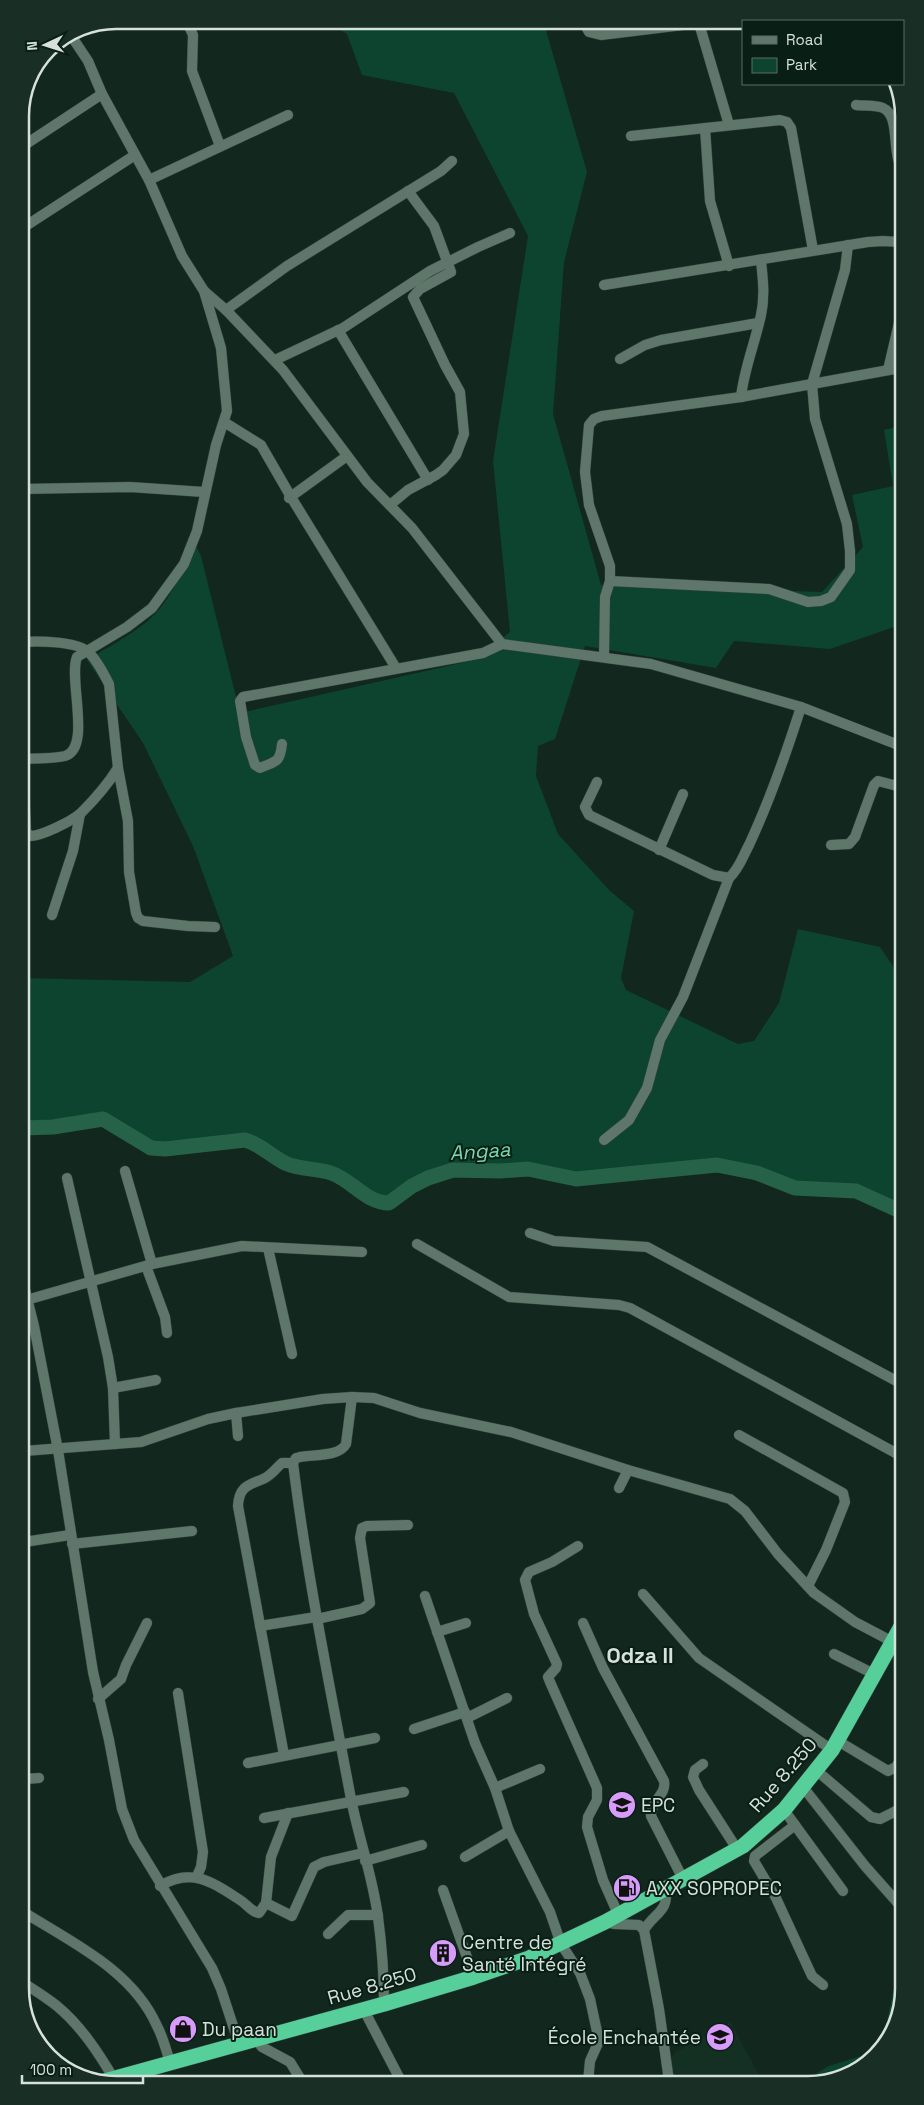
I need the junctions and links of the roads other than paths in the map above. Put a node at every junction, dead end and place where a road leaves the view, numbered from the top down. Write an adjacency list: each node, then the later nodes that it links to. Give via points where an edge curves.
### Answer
1 (190, 29): 13 (street, via 193,35 192,71)
2 (587, 29): 3 (street, via 601,35)
3 (646, 29)
4 (701, 29): 9 (street)
5 (74, 39): 6 (street, via 88,61)
6 (102, 94): 12 (street); 15 (street)
7 (856, 105): 14 (street, via 889,112 893,119)
8 (288, 115): 13 (street)
9 (729, 125): 10 (street); 23 (street, via 787,122 791,128)
10 (705, 128): 11 (street); 26 (street, via 710,201)
11 (631, 136)
12 (29, 142)
13 (220, 146): 17 (street)
14 (895, 151)
15 (135, 155): 17 (street); 19 (street)
16 (452, 161): 18 (street)
17 (149, 180): 28 (street, via 182,256)
18 (408, 191): 25 (street, via 434,226); 29 (street, via 287,266)
19 (29, 223)
20 (510, 233): 25 (street)
21 (895, 242): 22 (street)
22 (848, 245): 23 (street); 37 (street, via 845,270)
23 (814, 250): 24 (street)
24 (761, 261): 26 (street); 30 (street, via 764,284)
25 (447, 262): 31 (street); 41 (street, via 451,272 420,289 413,297 460,392 464,434 456,455 443,470)
26 (729, 266): 27 (street)
27 (604, 285)
28 (204, 291): 29 (street); 39 (street, via 221,348 227,411)
29 (226, 310): 34 (street)
30 (758, 323): 33 (street, via 661,340); 38 (street)
31 (338, 330): 34 (street); 41 (street)
32 (895, 343): 36 (street)
33 (620, 359)
34 (275, 360): 40 (street)
35 (895, 369): 36 (street)
36 (888, 370): 37 (street)
37 (812, 384): 38 (street); 46 (street, via 814,419 847,524 850,551 850,570 831,597 808,602 768,589)
38 (741, 398): 46 (street, via 602,416 589,425 585,472 589,505 610,566)
39 (224, 422): 43 (street); 44 (street, via 262,445)
40 (346, 456): 44 (street); 45 (street)
41 (428, 480): 45 (street, via 408,490)
42 (29, 489): 43 (street, via 130,487)
43 (204, 492): 49 (street, via 197,531 184,564 170,584 152,608)
44 (290, 498): 51 (street)
45 (390, 505): 48 (street, via 412,528)
46 (610, 581): 50 (street, via 605,597)
47 (29, 641): 49 (street, via 65,644)
48 (502, 644): 50 (street); 51 (street, via 483,653)
49 (87, 651): 55 (street, via 77,656 75,662 77,745 66,756); 56 (street, via 108,684)
50 (604, 657): 52 (street, via 659,666)
51 (396, 668): 53 (street, via 243,697 240,702 243,722 255,765 260,768 277,761)
52 (801, 707): 54 (street); 64 (street, via 781,769 735,873)
53 (282, 744)
54 (895, 744)
55 (29, 759)
56 (118, 768): 60 (street); 66 (street, via 128,821 129,872 138,918)
57 (597, 782): 63 (street, via 585,807 589,815)
58 (895, 785): 62 (street, via 878,781 855,837 849,844)
59 (683, 794): 63 (street)
60 (80, 814): 61 (street, via 40,835); 65 (street, via 73,851)
61 (29, 836)
62 (831, 846)
63 (659, 850): 64 (street, via 713,875)
64 (729, 878): 67 (street, via 683,997 660,1040 647,1088 629,1120)
65 (52, 915)
66 (215, 927)
67 (604, 1140)
68 (125, 1171): 74 (street)
69 (67, 1178): 75 (street)
70 (530, 1233): 81 (street, via 554,1241 647,1247)
71 (417, 1244): 90 (street, via 509,1297 630,1308)
72 (268, 1248): 73 (street); 74 (street, via 242,1246); 79 (street)
73 (362, 1252)
74 (149, 1265): 75 (street); 78 (street)
75 (91, 1282): 76 (street); 82 (street)
76 (29, 1299)
77 (29, 1314): 88 (street)
78 (167, 1333)
79 (292, 1354)
80 (156, 1380): 82 (street)
81 (895, 1380)
82 (113, 1388): 87 (street)
83 (352, 1397): 84 (street); 91 (street, via 343,1449 296,1458); 92 (street, via 374,1398 420,1414 511,1432)
84 (236, 1413): 86 (street); 87 (street, via 141,1442)
85 (739, 1435): 99 (street, via 845,1497 826,1550)
86 (238, 1436)
87 (116, 1444): 88 (street)
88 (58, 1450): 89 (street); 96 (street)
89 (29, 1451)
90 (895, 1453)
91 (294, 1463): 102 (street); 106 (street, via 282,1463 265,1479 246,1486 238,1498)
92 (628, 1470): 93 (street); 99 (street, via 735,1502)
93 (619, 1488)
94 (408, 1525): 102 (street, via 362,1528 360,1538 370,1603 362,1609)
95 (192, 1531): 96 (street)
96 (71, 1540): 97 (street); 114 (street)
97 (29, 1542)
98 (578, 1546): 150 (street, via 529,1572 526,1580 534,1614 556,1658 556,1668 548,1677 597,1788 597,1800 586,1827)
99 (808, 1586): 109 (street, via 848,1617)
100 (643, 1594): 119 (street, via 699,1658)
101 (425, 1596): 107 (street)
102 (316, 1618): 106 (street); 118 (street)
103 (147, 1623): 114 (street, via 121,1679)
104 (466, 1623): 107 (street)
105 (583, 1623): 143 (street, via 603,1668 664,1781 664,1790 650,1810 651,1816)
106 (260, 1626): 120 (street)
107 (437, 1632): 115 (street)
108 (895, 1638): 109 (highway, Rue 8.250)
109 (893, 1642): 111 (highway, Rue 8.250)
110 (834, 1654): 111 (street)
111 (874, 1674): 119 (highway, Rue 8.250)
112 (178, 1693): 142 (street, via 203,1852)
113 (507, 1698): 115 (street)
114 (98, 1699): 144 (street, via 122,1809 134,1840)
115 (466, 1715): 116 (street); 129 (street)
116 (414, 1729)
117 (375, 1738): 118 (street)
118 (342, 1745): 120 (street); 131 (street)
119 (835, 1745): 123 (street, via 888,1771); 125 (highway, Rue 8.250)
120 (284, 1755): 121 (street)
121 (248, 1763)
122 (702, 1764): 139 (street, via 693,1777)
123 (895, 1768)
124 (540, 1769): 129 (street)
125 (816, 1770): 128 (highway, Rue 8.250); 133 (street, via 871,1817 880,1819)
126 (39, 1778): 127 (street)
127 (29, 1779)
128 (803, 1787): 132 (highway, Rue 8.250); 148 (street)
129 (496, 1788): 137 (street)
130 (404, 1792): 131 (street)
131 (352, 1801): 134 (street); 140 (street)
132 (784, 1810): 136 (street); 139 (highway, Rue 8.250)
133 (895, 1812)
134 (288, 1813): 135 (street); 149 (street, via 271,1857)
135 (264, 1818)
136 (795, 1825): 147 (street); 158 (street, via 754,1860 776,1898 812,1976)
137 (509, 1831): 141 (street); 156 (street, via 550,1912)
138 (422, 1845): 140 (street)
139 (737, 1850): 143 (highway, Rue 8.250)
140 (364, 1857): 149 (street, via 324,1862 314,1867 292,1916); 152 (street)
141 (465, 1857)
142 (197, 1876): 144 (street, via 181,1877); 149 (street, via 242,1901 256,1913)
143 (683, 1880): 145 (highway, Rue 8.250)
144 (160, 1886): 163 (street, via 212,1968)
145 (665, 1889): 150 (highway, Rue 8.250); 154 (street, via 665,1906)
146 (443, 1890): 157 (street)
147 (843, 1891)
148 (895, 1900)
149 (266, 1903)
150 (618, 1914): 153 (highway, Rue 8.250)
151 (29, 1915): 164 (street, via 122,1976 158,2026)
152 (378, 1916): 155 (street, via 348,1915); 160 (street, via 384,1963)
153 (605, 1922): 154 (street, via 639,1925); 156 (highway, Rue 8.250)
154 (644, 1930): 170 (street, via 660,2009)
155 (328, 1934)
156 (561, 1944): 157 (highway, Rue 8.250); 169 (street, via 580,1973 600,2035 590,2061)
157 (474, 1977): 160 (highway, Rue 8.250)
158 (823, 1985)
159 (29, 1987): 165 (street, via 74,2022 100,2054)
160 (384, 2004): 161 (highway, Rue 8.250)
161 (364, 2010): 162 (highway, Rue 8.250); 168 (street)
162 (256, 2040): 163 (highway, Rue 8.250); 167 (street, via 262,2047 290,2062)
163 (238, 2044): 164 (highway, Rue 8.250)
164 (170, 2062): 166 (highway, Rue 8.250)
165 (107, 2076)
166 (122, 2076)
167 (298, 2076)
168 (398, 2076)
169 (589, 2076)
170 (668, 2076)

